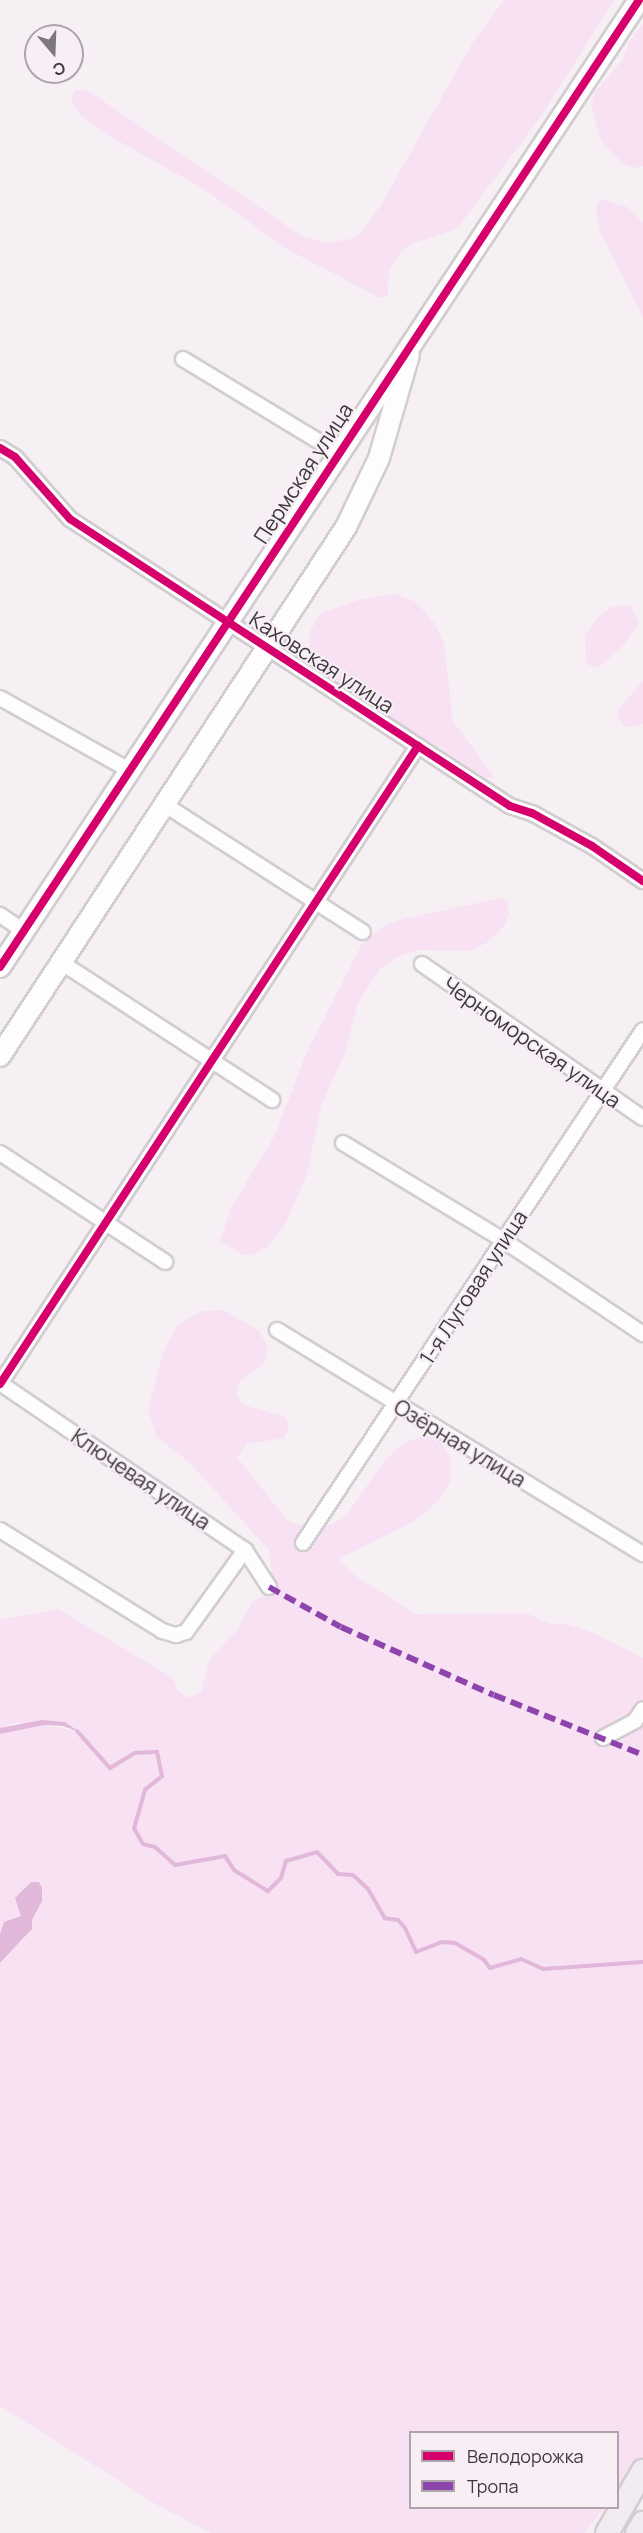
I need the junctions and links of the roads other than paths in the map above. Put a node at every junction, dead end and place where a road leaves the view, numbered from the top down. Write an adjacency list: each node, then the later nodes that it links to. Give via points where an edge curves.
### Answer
1 (639, 0): 2 (street, Пермская улица)
2 (415, 335): 5 (street, Пермская улица); 7 (street, via 379,458 346,527)
3 (183, 359): 5 (street)
4 (0, 448): 6 (street, Каховская улица, via 15,457 70,519)
5 (338, 453): 6 (street, Пермская улица)
6 (227, 621): 7 (street, Каховская улица); 10 (street, Пермская улица)
7 (267, 647): 9 (street, Каховская улица); 11 (street)
8 (0, 698): 10 (street)
9 (418, 746): 12 (street, Каховская улица, via 510,806 532,813 592,846); 13 (street)
10 (129, 770): 15 (street, Пермская улица)
11 (165, 805): 13 (street); 17 (street)
12 (643, 881)
13 (317, 899): 16 (street); 22 (street)
14 (0, 915): 15 (street)
15 (24, 930): 19 (street, Пермская улица)
16 (363, 932)
17 (62, 963): 21 (street); 22 (street)
18 (422, 964): 23 (street, Черноморская улица)
19 (0, 967)
20 (643, 1030): 23 (street, 1-я Луговая улица)
21 (0, 1056)
22 (211, 1061): 24 (street); 28 (street)
23 (602, 1091): 25 (street, Черноморская улица); 29 (street, 1-я Луговая улица)
24 (272, 1100)
25 (643, 1118)
26 (343, 1143): 29 (street)
27 (0, 1153): 28 (street)
28 (106, 1222): 30 (street); 33 (street)
29 (502, 1240): 32 (street); 34 (street, 1-я Луговая улица)
30 (165, 1262)
31 (277, 1330): 34 (street, Озёрная улица)
32 (643, 1334)
33 (0, 1383): 37 (street, Ключевая улица)
34 (397, 1405): 36 (street, 1-я Луговая улица); 38 (street, Озёрная улица)
35 (0, 1530): 37 (street, via 162,1631 176,1635 186,1632)
36 (303, 1543)
37 (244, 1550): 39 (street, Ключевая улица)
38 (643, 1554)
39 (269, 1587)
40 (643, 1709): 41 (street, via 635,1721)
41 (603, 1738)
42 (643, 2471): 44 (main road)
43 (643, 2523): 45 (main road)
44 (610, 2532)
45 (637, 2533)

